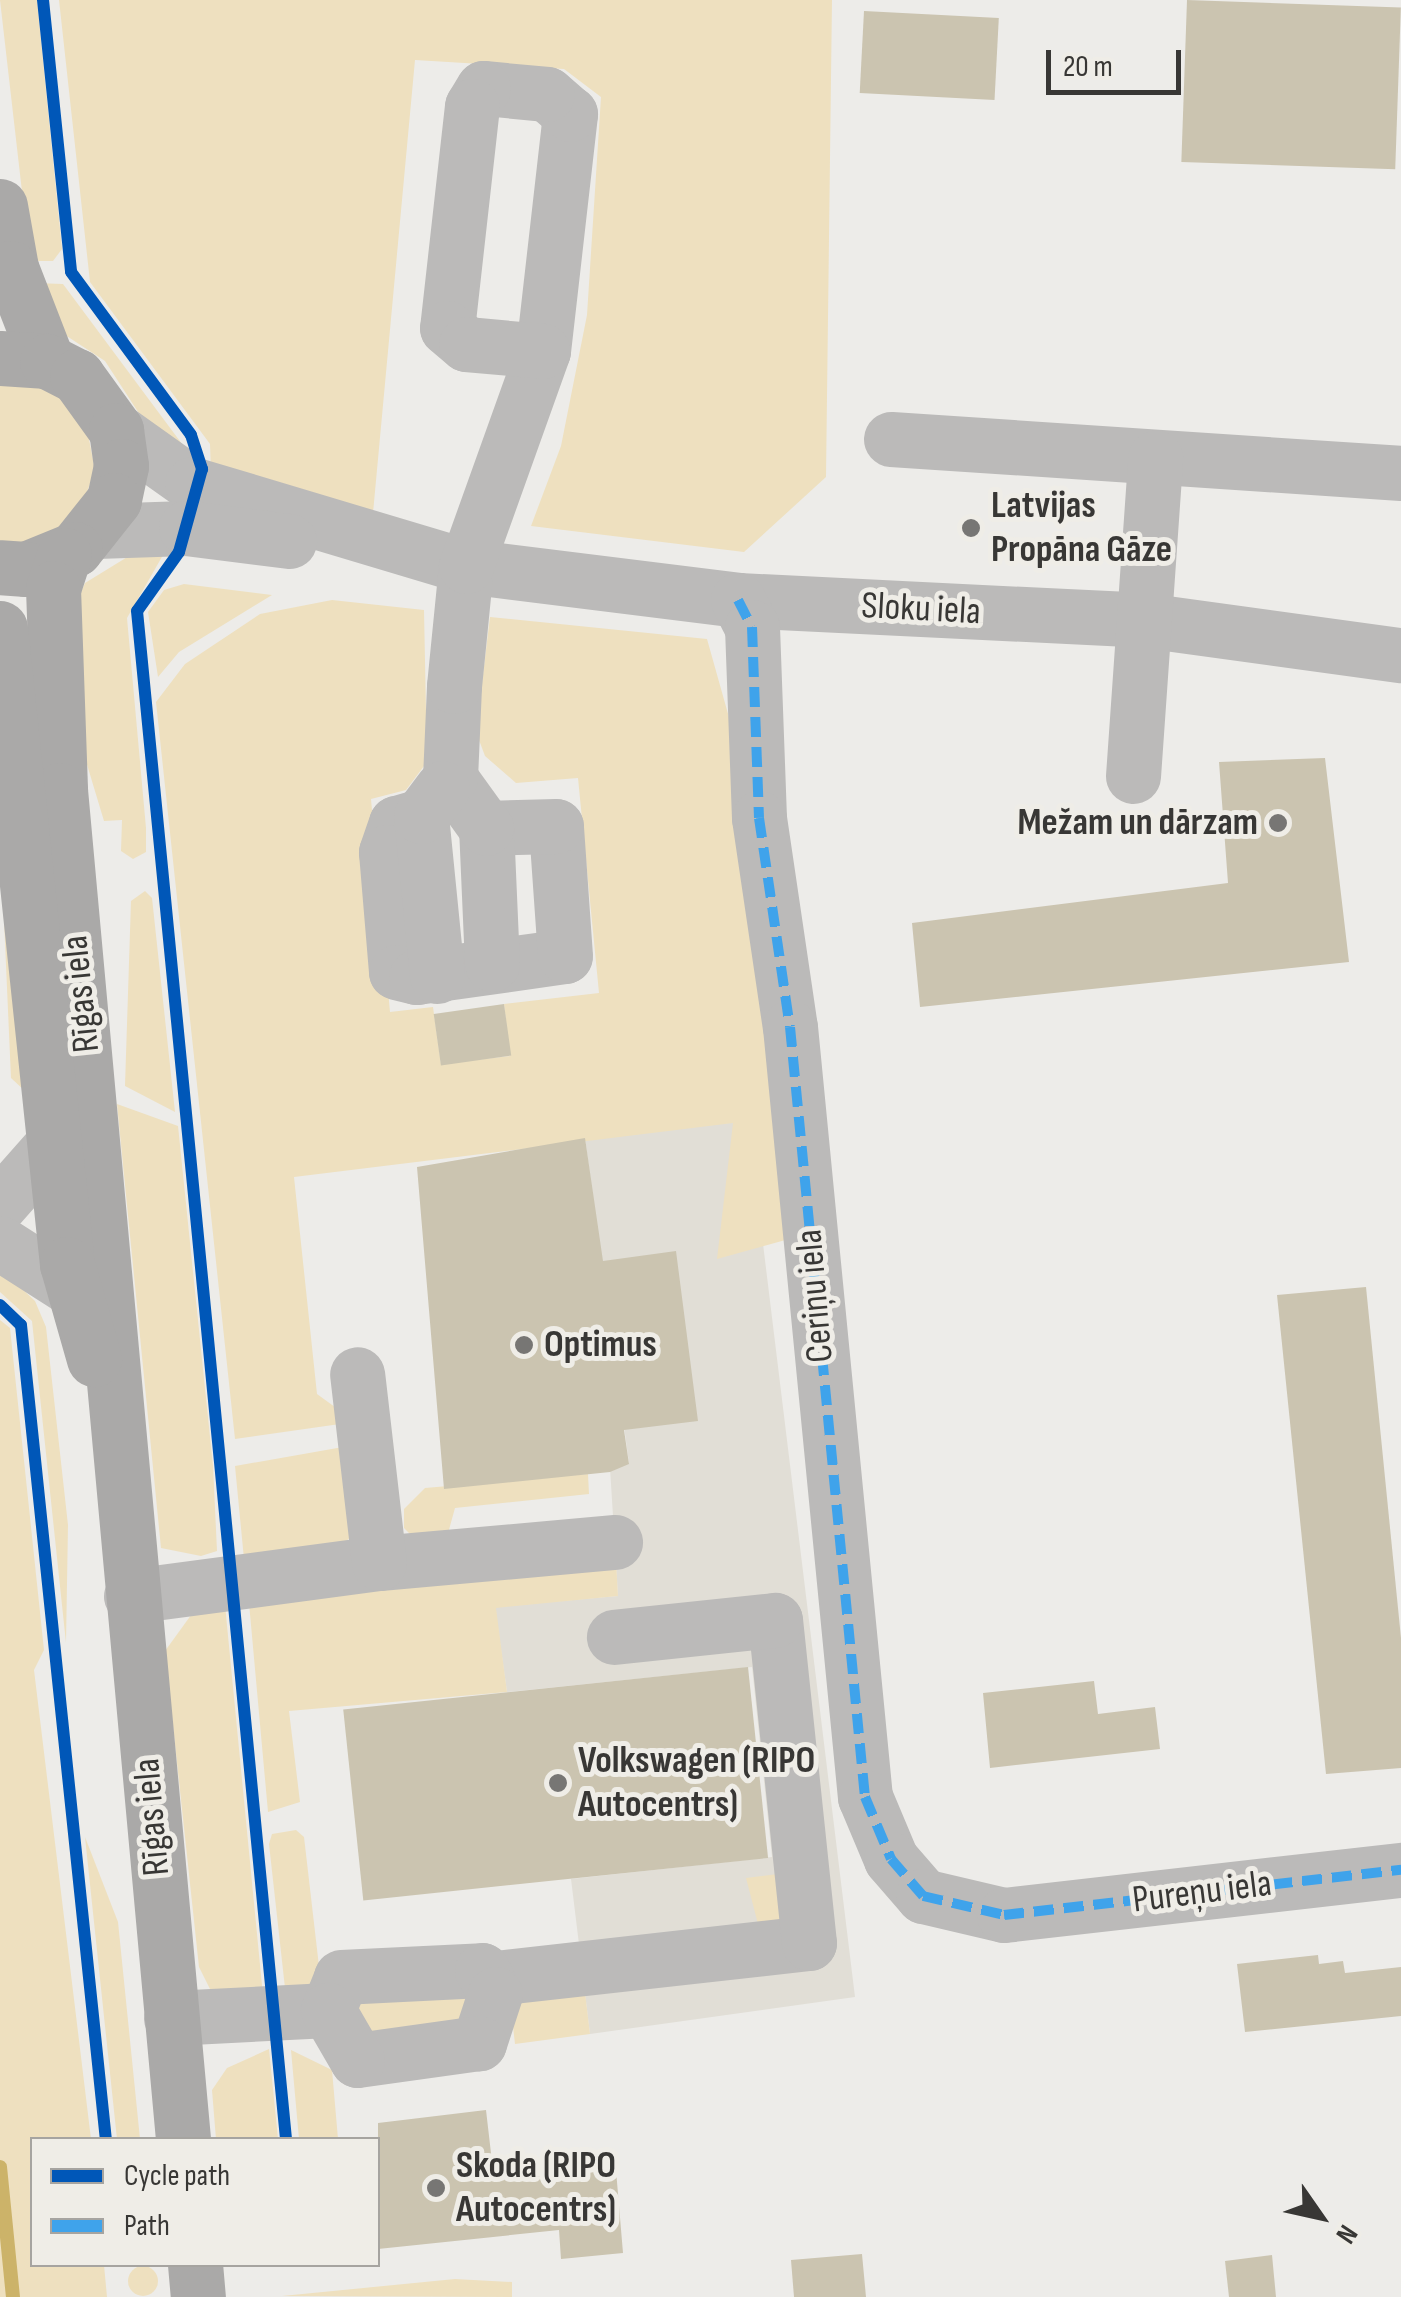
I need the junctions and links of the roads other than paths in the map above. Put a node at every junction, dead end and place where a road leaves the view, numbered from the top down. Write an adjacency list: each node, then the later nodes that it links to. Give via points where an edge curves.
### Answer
1 (0, 206): 3 (main road)
2 (543, 351): 9 (street)
3 (24, 360): 4 (main road, via 101,400)
4 (116, 430): 8 (main road, Rīgas iela, via 121,466); 9 (street, Sloku iela, via 192,484)
5 (891, 439): 6 (street)
6 (1155, 458): 7 (street); 12 (street)
7 (1401, 474)
8 (80, 543): 9 (street, Sloku iela, via 186,528); 10 (main road); 24 (main road, Rīgas iela, via 52,588 60,790 114,1300)
9 (454, 564): 11 (street, Sloku iela); 16 (street)
10 (0, 568)
11 (738, 600): 12 (street, Sloku iela); 30 (street, Ceriņu iela, via 752,627 759,818 790,1028 866,1797 891,1859 923,1896)
12 (1144, 620): 14 (street, Sloku iela); 15 (street)
13 (0, 628): 19 (main road, Rīgas iela)
14 (1401, 654)
15 (1132, 776)
16 (436, 797): 17 (street); 18 (street); 18 (street, via 396,823 386,852 396,972)
17 (486, 828): 18 (street); 18 (street, via 556,826 565,956)
18 (465, 970)
19 (54, 1142): 20 (street); 22 (main road, Rīgas iela)
20 (0, 1204)
21 (0, 1244): 22 (street)
22 (75, 1291): 24 (main road, Rīgas iela)
23 (358, 1374): 26 (street)
24 (114, 1434): 27 (main road, Rīgas iela)
25 (615, 1542): 26 (street)
26 (379, 1563): 27 (street)
27 (131, 1596): 33 (main road, Rīgas iela)
28 (614, 1636): 31 (street, via 776,1620 809,1943)
29 (1401, 1870): 30 (street, Pureņu iela)
30 (1004, 1915)
31 (488, 1979): 32 (street, via 482,1970 342,1977); 32 (street, via 496,1994 480,2043 358,2060)
32 (328, 2010): 33 (street)
33 (171, 2018): 34 (main road, Rīgas iela)
34 (183, 2137)
35 (195, 2267): 36 (main road)
36 (198, 2297)

